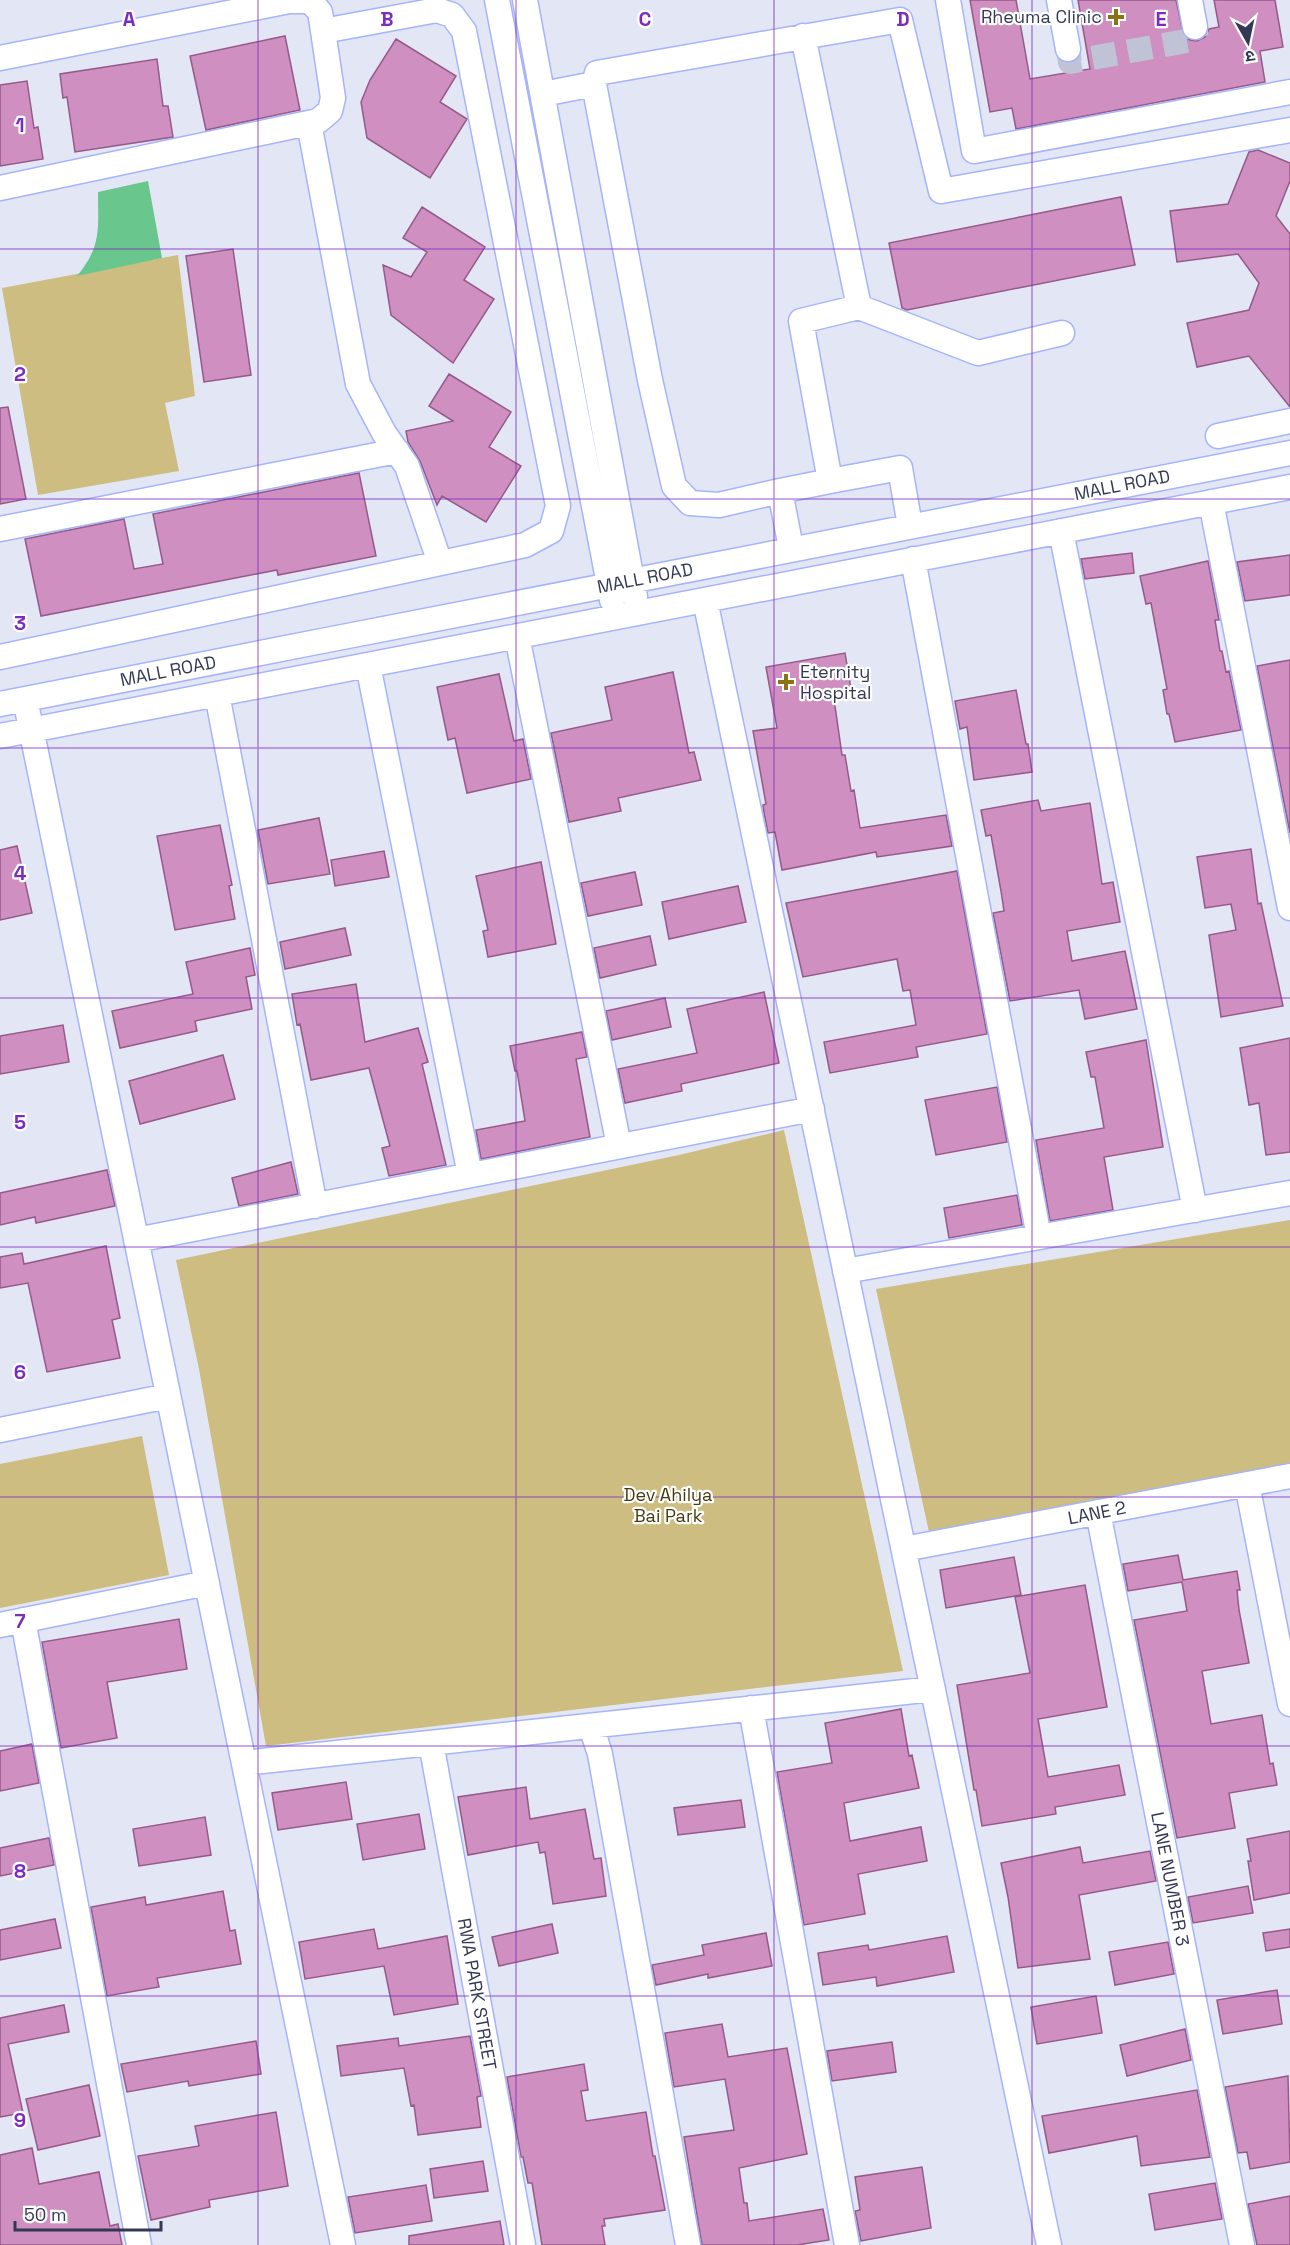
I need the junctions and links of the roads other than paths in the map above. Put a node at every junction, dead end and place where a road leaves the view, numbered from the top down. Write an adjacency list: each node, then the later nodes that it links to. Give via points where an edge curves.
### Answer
1 (497, 0): 20 (street)
2 (525, 0): 14 (street)
3 (948, 0): 13 (street, via 974,151)
4 (1059, 0): 10 (street)
5 (1190, 0): 7 (street)
6 (453, 7): 8 (street); 21 (street, via 464,32)
7 (1195, 27)
8 (323, 31): 11 (street, via 320,12 310,1 289,1); 15 (street, via 333,98 330,111)
9 (803, 36): 12 (street, via 605,71 597,73); 16 (street, via 900,20 942,191); 18 (street)
10 (1068, 50)
11 (0, 58)
12 (594, 84): 14 (street); 28 (street, via 674,486 690,503 719,505)
13 (1290, 92)
14 (543, 94): 36 (street)
15 (309, 123): 17 (street); 24 (street, via 358,384)
16 (1290, 130)
17 (0, 188)
18 (859, 307): 19 (street, via 978,353); 26 (street, via 801,321)
19 (1062, 333)
20 (567, 366): 21 (street); 36 (street)
21 (532, 373): 35 (street, via 558,506 551,531 525,545)
22 (1290, 421): 23 (street)
23 (1218, 436)
24 (397, 451): 31 (street); 35 (street, via 416,489)
25 (1290, 453): 30 (street, MALL ROAD)
26 (830, 481): 28 (street); 30 (street, via 900,468)
27 (1290, 487): 29 (street, MALL ROAD)
28 (780, 491): 33 (street)
29 (1211, 502): 32 (street, MALL ROAD); 47 (street)
30 (910, 526): 33 (street, MALL ROAD)
31 (0, 529)
32 (1061, 531): 34 (street, MALL ROAD); 53 (street)
33 (791, 548): 36 (street, MALL ROAD)
34 (914, 560): 37 (street, MALL ROAD); 54 (street)
35 (440, 563): 40 (street)
36 (621, 583): 38 (street); 43 (street, MALL ROAD)
37 (705, 600): 38 (street, MALL ROAD); 48 (street)
38 (627, 615): 39 (street, MALL ROAD)
39 (517, 636): 41 (street, MALL ROAD); 49 (street)
40 (0, 657)
41 (368, 665): 42 (street, MALL ROAD); 50 (street)
42 (217, 694): 45 (street, MALL ROAD); 52 (street)
43 (25, 699): 44 (street, MALL ROAD); 45 (street)
44 (0, 704)
45 (31, 730): 46 (street, MALL ROAD); 55 (street)
46 (0, 736)
47 (1290, 908)
48 (812, 1109): 49 (street); 56 (street)
49 (619, 1146): 50 (street)
50 (470, 1175): 52 (street)
51 (1290, 1193): 53 (street)
52 (315, 1206): 55 (street)
53 (1195, 1210): 54 (street)
54 (1039, 1237): 56 (street)
55 (136, 1240): 57 (street)
56 (845, 1271): 62 (street)
57 (168, 1396): 58 (street); 63 (street)
58 (0, 1430)
59 (1290, 1476): 60 (street, LANE 2)
60 (1247, 1484): 61 (street, LANE 2); 66 (street)
61 (1098, 1512): 62 (street, LANE 2); 77 (street, LANE NUMBER 3)
62 (904, 1550): 65 (street)
63 (207, 1583): 64 (street); 70 (street)
64 (12, 1623): 71 (street, via 32,1666)
65 (933, 1689): 67 (street); 76 (street)
66 (1290, 1704)
67 (751, 1708): 68 (street); 75 (street)
68 (591, 1726): 69 (street); 74 (street, via 600,1754)
69 (431, 1743): 70 (street); 73 (street, RWA PARK STREET)
70 (244, 1763): 72 (street)
71 (139, 2245)
72 (343, 2245)
73 (523, 2245)
74 (688, 2245)
75 (847, 2245)
76 (1049, 2245)
77 (1242, 2245)

